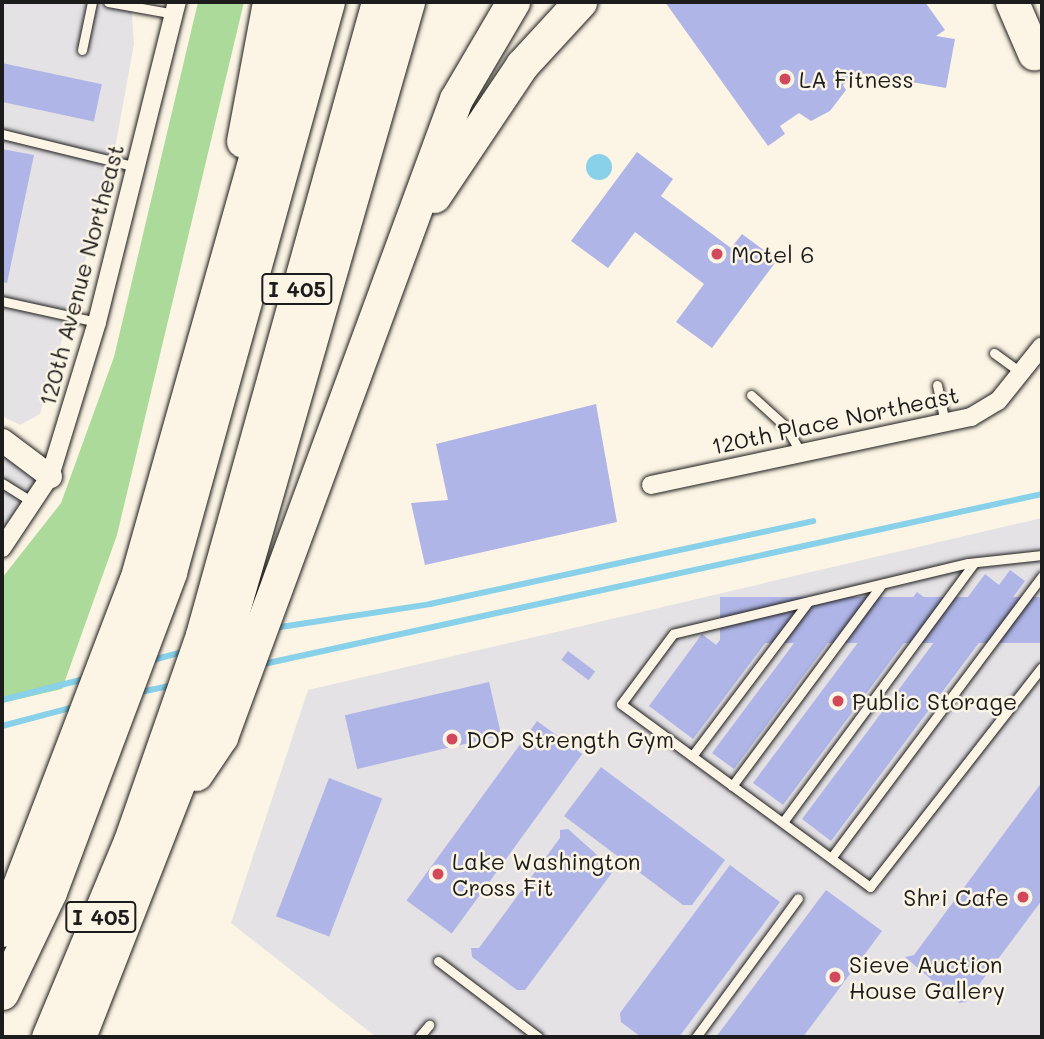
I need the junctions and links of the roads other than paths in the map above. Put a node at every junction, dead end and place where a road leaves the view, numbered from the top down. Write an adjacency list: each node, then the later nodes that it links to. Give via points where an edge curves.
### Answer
1 (92, 2): 12 (lane)
2 (108, 2): 11 (lane)
3 (270, 2): 17 (highway, via 252,73)
4 (299, 2): 17 (highway, I 405)
5 (328, 2): 43 (highway, I 405, via 170,572)
6 (378, 2): 35 (highway, I 405)
7 (408, 2): 35 (highway, I 405)
8 (513, 2): 16 (highway, via 456,99)
9 (580, 2): 16 (highway, via 522,65)
10 (1012, 2): 13 (highway)
11 (176, 8): 15 (street, 120th Avenue Northeast)
12 (82, 50)
13 (1034, 53)
14 (2, 134): 15 (lane)
15 (138, 168): 19 (street, 120th Avenue Northeast)
16 (397, 254): 40 (highway, via 285,562)
17 (223, 286): 43 (highway, I 405)
18 (2, 301): 19 (lane)
19 (97, 321): 28 (street, 120th Avenue Northeast)
20 (1042, 346): 22 (street, 120th Place Northeast)
21 (995, 353): 22 (lane)
22 (1022, 373): 25 (street, 120th Place Northeast, via 998,401)
23 (937, 385): 25 (lane)
24 (751, 396): 27 (lane, via 786,427)
25 (945, 423): 27 (street, 120th Place Northeast)
26 (2, 440): 28 (street)
27 (801, 453): 30 (street, 120th Place Northeast)
28 (50, 476): 31 (street, 120th Avenue Northeast)
29 (2, 483): 31 (lane)
30 (652, 485)
31 (35, 504): 32 (street, 120th Avenue Northeast)
32 (2, 548)
33 (1042, 555): 34 (lane)
34 (974, 563): 37 (lane); 44 (lane)
35 (232, 573): 40 (highway, I 405)
36 (1042, 576): 45 (lane)
37 (882, 584): 38 (lane); 42 (lane)
38 (808, 602): 41 (lane); 41 (lane, via 673,634 621,704)
39 (1042, 667): 45 (lane, via 870,887)
40 (194, 741): 51 (highway, I 405); 52 (highway, I 405, via 173,806)
41 (692, 756): 42 (lane)
42 (733, 786): 44 (lane)
43 (75, 787): 47 (highway, I 405); 49 (highway, I 405)
44 (782, 822): 45 (lane)
45 (831, 858)
46 (797, 898): 55 (lane)
47 (2, 930)
48 (438, 961): 54 (lane)
49 (2, 993)
50 (429, 1025): 53 (lane)
51 (48, 1037)
52 (79, 1037)
53 (419, 1037)
54 (538, 1037)
55 (696, 1037)

